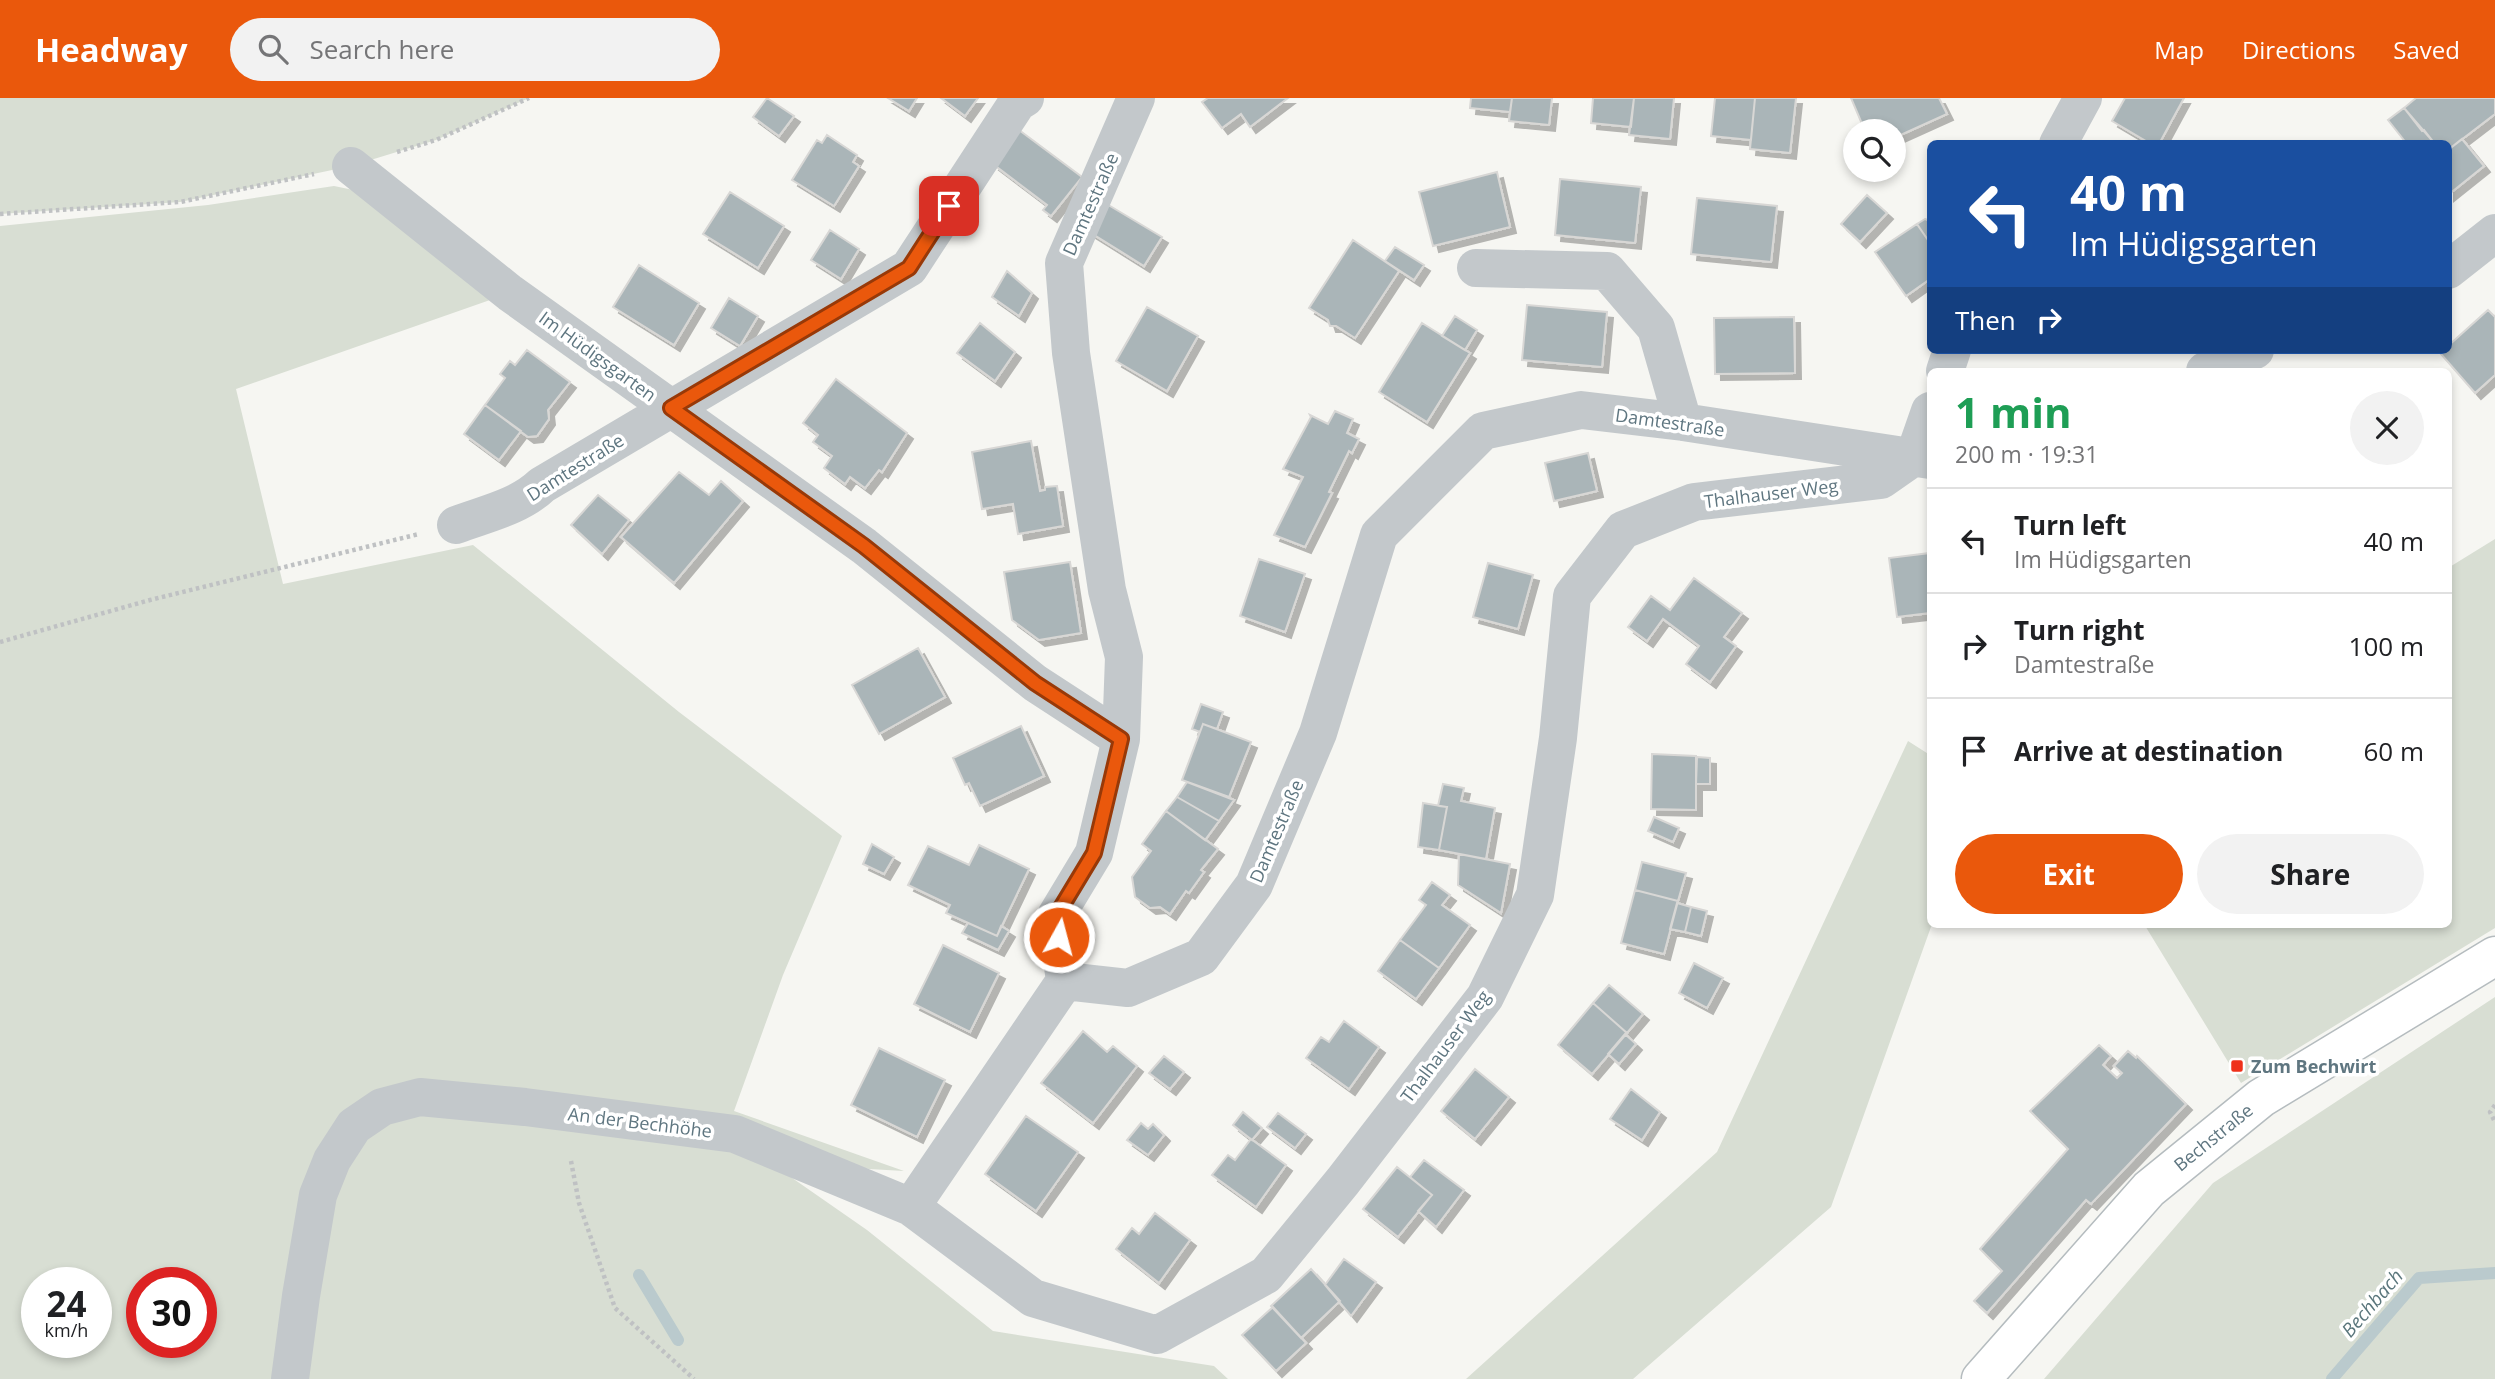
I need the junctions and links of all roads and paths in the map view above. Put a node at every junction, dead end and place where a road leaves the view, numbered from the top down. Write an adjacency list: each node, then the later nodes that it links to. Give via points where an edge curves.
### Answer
1 (529, 98): 6 (path, via 436,140)
2 (1025, 98): 13 (street, Damtestraße, via 1017,103 909,268)
3 (1136, 98): 19 (street, Damtestraße, via 1064,263 1071,354 1105,577 1124,657)
4 (2082, 98): 5 (street)
5 (2060, 140)
6 (351, 166): 7 (path, via 180,202); 13 (street, Im Hüdigsgarten, via 510,293)
7 (0, 214)
8 (2495, 233): 9 (street)
9 (2452, 267)
10 (1476, 268): 14 (street, via 1607,271 1656,328)
11 (2245, 354): 12 (street)
12 (2212, 368)
13 (671, 408): 17 (street, Damtestraße, via 517,503); 19 (street, Im Hüdigsgarten, via 864,546 1035,683)
14 (1683, 422): 16 (street, Damtestraße); 21 (street, Damtestraße, via 1581,410 1483,431 1379,535 1318,733 1260,872 1201,957 1128,988)
15 (1927, 429): 16 (street)
16 (1922, 459): 25 (street, Thalhauser Weg, via 1881,480 1694,502 1623,530 1573,596 1535,895 1485,997 1266,1275 1157,1335 1033,1298)
17 (456, 525): 18 (path)
18 (0, 642)
19 (1121, 739): 21 (street, Damtestraße, via 1094,853 1056,916)
20 (2495, 956): 28 (main road, Bechstraße, via 2261,1098 2149,1189)
21 (1065, 981): 25 (street)
22 (2495, 1105): 23 (path, via 2490,1112)
23 (2495, 1122)
24 (571, 1161): 27 (path, via 579,1203 615,1308)
25 (911, 1207): 26 (street, An der Bechhöhe, via 735,1133 421,1097 382,1107 354,1126 332,1160 318,1195)
26 (290, 1379)
27 (694, 1379)
28 (1981, 1379)

